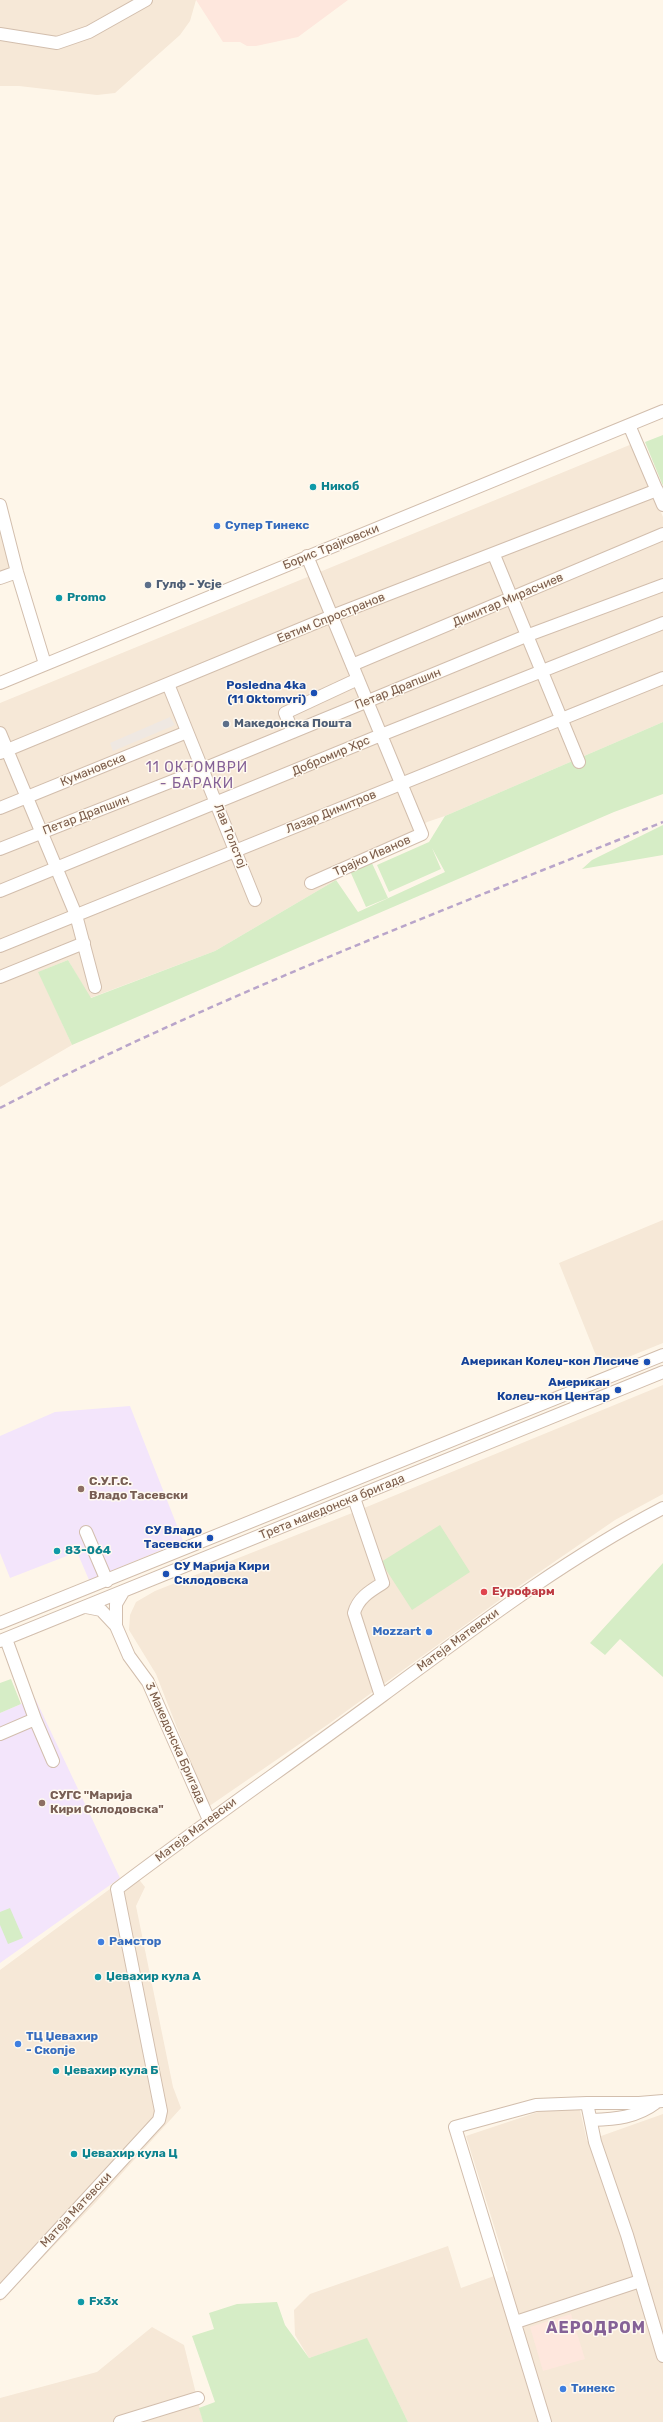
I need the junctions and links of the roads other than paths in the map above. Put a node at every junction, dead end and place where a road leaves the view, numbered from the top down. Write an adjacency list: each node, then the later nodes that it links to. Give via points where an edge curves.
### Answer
1 (146, 0): 2 (street, via 89,32 57,43)
2 (0, 34)
3 (663, 411): 4 (street, Борис Трајковски)
4 (629, 425): 5 (street); 10 (street, Борис Трајковски)
5 (657, 490): 7 (street); 9 (street, Евтим Спространов)
6 (0, 505): 11 (street)
7 (663, 505)
8 (663, 534): 14 (street, Димитар Мирасчиев)
9 (494, 555): 14 (street); 15 (street, Евтим Спространов)
10 (307, 556): 15 (street, Трајко Иванов); 18 (street, Борис Трајковски)
11 (17, 572): 12 (street); 18 (street)
12 (0, 578)
13 (663, 585): 17 (street, Петар Драпшин)
14 (511, 599): 17 (street); 19 (street, Димитар Мирасчиев)
15 (332, 616): 19 (street, Трајко Иванов); 24 (street, Евтим Спространов)
16 (663, 623): 20 (street, Добромир Хрс)
17 (526, 636): 20 (street); 25 (street, Петар Драпшин)
18 (45, 664): 23 (street, Борис Трајковски)
19 (352, 665): 21 (street, Трајко Иванов)
20 (541, 671): 26 (street); 30 (street, Добромир Хрс)
21 (358, 678): 25 (street, Трајко Иванов); 28 (street, via 285,713)
22 (663, 678): 26 (street, Лазар Димитров)
23 (0, 683)
24 (168, 684): 27 (street, Лав Толстој); 31 (street, Евтим Спространов)
25 (367, 701): 28 (street, Петар Драпшин); 30 (street, Трајко Иванов)
26 (562, 720): 32 (street); 34 (street, Лазар Димитров)
27 (187, 732): 33 (street, Лав Толстој); 35 (street, Кумановска)
28 (292, 732): 33 (street, Петар Драпшин)
29 (0, 733): 31 (street)
30 (381, 735): 34 (street, Трајко Иванов); 36 (street, Добромир Хрс)
31 (4, 751): 35 (street)
32 (579, 762)
33 (203, 769): 36 (street, Лав Толстој); 38 (street, Петар Драпшин)
34 (401, 784): 40 (street, Лазар Димитров); 42 (street, Трајко Иванов, via 422,834)
35 (27, 797): 37 (street, Кумановска); 38 (street)
36 (216, 803): 40 (street, Лав Толстој); 41 (street, Добромир Хрс)
37 (0, 808)
38 (42, 832): 39 (street, Петар Драпшин); 41 (street)
39 (0, 850)
40 (236, 850): 44 (street, Лав Толстој); 45 (street, Лазар Димитров)
41 (57, 868): 43 (street, Добромир Хрс); 45 (street)
42 (311, 883)
43 (0, 891)
44 (255, 900)
45 (76, 915): 46 (street); 47 (street, Лазар Димитров)
46 (84, 943): 48 (street); 49 (street)
47 (0, 946)
48 (0, 977)
49 (95, 987)
50 (663, 1356): 55 (street, Трета македонска бригада)
51 (663, 1372): 52 (street, Трета македонска бригада)
52 (354, 1498): 56 (street, Трета македонска бригада); 61 (street, via 383,1583 364,1595 356,1605 354,1614)
53 (663, 1508): 61 (street, Матеја Матевски, via 565,1564)
54 (86, 1532): 55 (street)
55 (107, 1581): 58 (street, Трета македонска бригада)
56 (123, 1592): 57 (street, Трета македонска бригада); 59 (street, 3 Македонска Бригада, via 116,1604)
57 (85, 1607): 59 (street, 3 Македонска Бригада, via 101,1610); 60 (street, Трета македонска бригада)
58 (0, 1623)
59 (116, 1626): 65 (street, 3 Македонска Бригада, via 129,1656 152,1689)
60 (3, 1640): 62 (street)
61 (381, 1696): 65 (street, Матеја Матевски)
62 (35, 1719): 63 (street); 64 (street)
63 (0, 1734)
64 (53, 1761)
65 (209, 1820): 70 (street, Матеја Матевски, via 117,1890 161,2110 159,2120)
66 (661, 2101): 67 (street); 68 (street, via 638,2115 622,2119)
67 (588, 2103): 68 (street); 71 (street, via 536,2105 455,2127)
68 (590, 2120): 69 (street)
69 (640, 2281): 71 (street); 72 (street)
70 (0, 2293)
71 (516, 2322): 75 (street)
72 (663, 2356)
73 (198, 2398): 74 (street)
74 (120, 2422)
75 (545, 2422)

